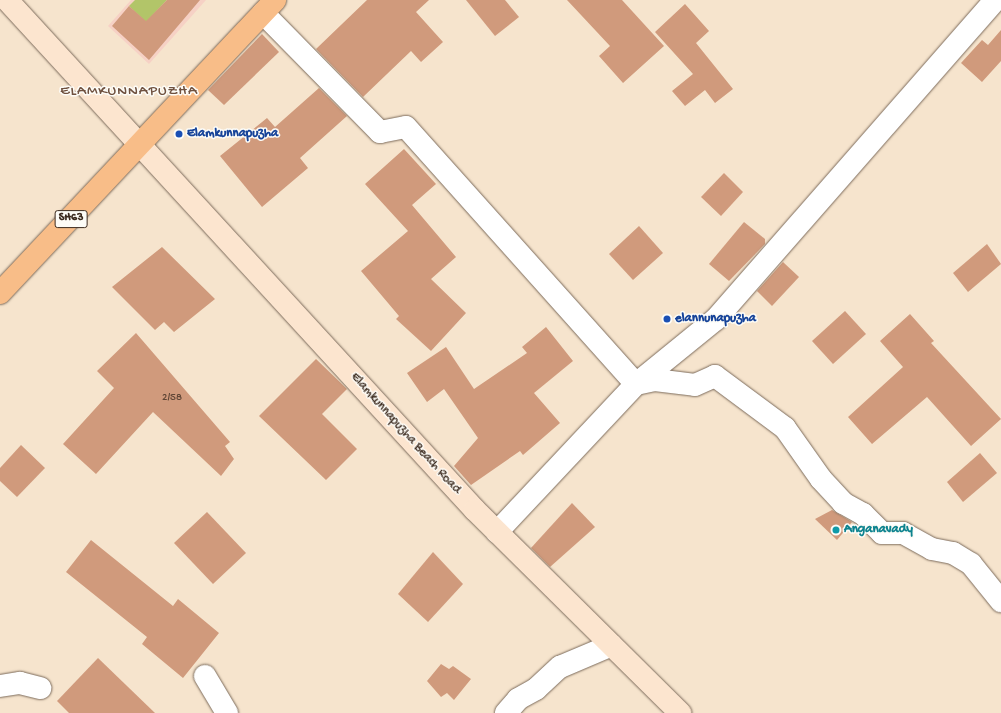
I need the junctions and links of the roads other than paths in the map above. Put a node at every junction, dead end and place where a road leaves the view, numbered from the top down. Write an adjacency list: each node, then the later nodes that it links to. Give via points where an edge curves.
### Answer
1 (7, 0): 4 (main road, Elamkunnapuzha Beach Road)
2 (995, 0): 6 (street, via 716,319)
3 (269, 7): 4 (main road, SH63); 6 (street, via 380,132 406,126)
4 (141, 145): 5 (main road, SH63); 7 (main road, Elamkunnapuzha Beach Road)
5 (0, 294)
6 (636, 384): 7 (street); 8 (street, via 655,380 695,386 715,376 785,428 820,479 843,503 863,514 882,533 903,533 932,549 953,554 971,564)
7 (497, 532): 9 (main road, Elamkunnapuzha Beach Road)
8 (1001, 601)
9 (612, 645): 14 (street, via 560,667 536,689 518,699); 15 (main road, Elamkunnapuzha Beach Road)
10 (205, 676): 13 (street)
11 (0, 686): 12 (street, via 20,683)
12 (40, 688)
13 (227, 713)
14 (506, 713)
15 (680, 713)

